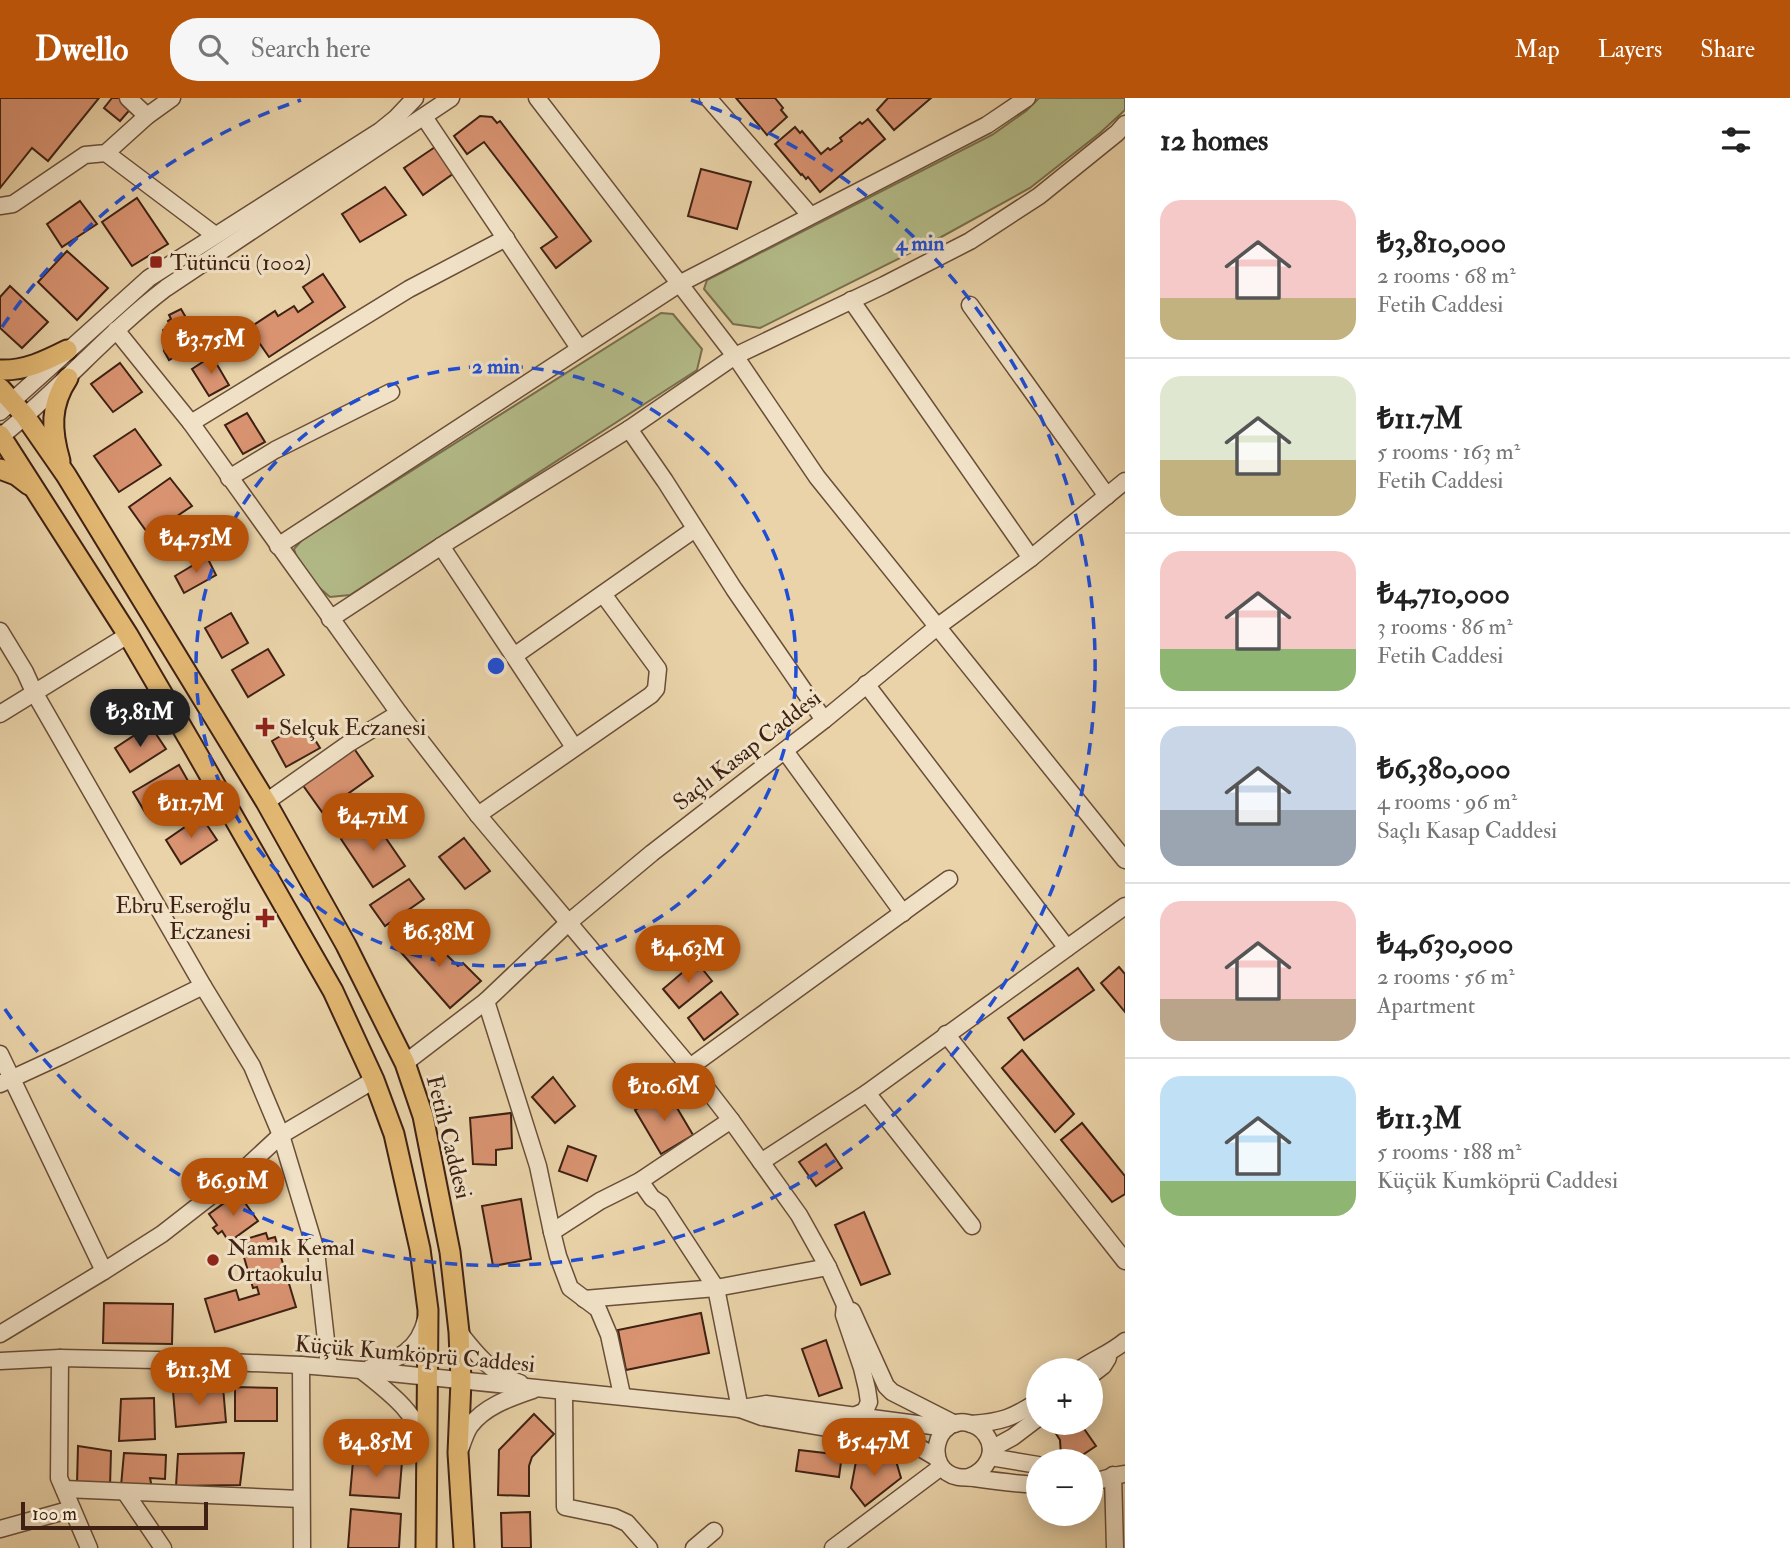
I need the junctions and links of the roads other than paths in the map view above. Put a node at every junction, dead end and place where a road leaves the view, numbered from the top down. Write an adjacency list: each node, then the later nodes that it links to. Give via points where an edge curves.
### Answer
1 (128, 98): 8 (street)
2 (172, 98): 8 (street)
3 (415, 98): 14 (street, via 380,131)
4 (451, 98): 9 (street)
5 (537, 98): 16 (street)
6 (708, 98): 13 (street)
7 (1027, 98): 13 (street, via 987,125)
8 (147, 116): 11 (street)
9 (424, 117): 15 (street); 19 (street, via 166,288)
10 (1125, 124): 17 (street, via 1039,196 970,241)
11 (106, 153): 12 (street, via 85,155 13,204); 14 (street)
12 (0, 206)
13 (810, 215): 16 (street)
14 (215, 235): 21 (street, via 149,278)
15 (506, 238): 20 (street); 28 (street, via 409,289)
16 (679, 284): 20 (street); 22 (street)
17 (851, 300): 22 (street); 40 (street)
18 (970, 305): 35 (street)
19 (116, 330): 24 (street); 28 (street)
20 (579, 348): 38 (street)
21 (67, 350): 23 (main road, via 28,368); 26 (street)
22 (735, 356): 29 (street); 43 (street, via 817,477)
23 (0, 370)
24 (68, 378): 27 (street); 32 (main road, via 53,417 55,443)
25 (391, 393): 33 (street)
26 (4, 400): 27 (main road, Fetih Caddesi)
27 (25, 416): 30 (street); 32 (main road, Fetih Caddesi)
28 (191, 423): 33 (street)
29 (629, 429): 37 (street); 39 (street)
30 (0, 436): 36 (main road)
31 (0, 469): 36 (main road, via 16,475)
32 (66, 475): 54 (main road, Fetih Caddesi)
33 (229, 478): 38 (street)
34 (1125, 482): 35 (street, Saçlı Kasap Caddesi)
35 (1107, 496): 40 (street, Saçlı Kasap Caddesi)
36 (40, 498): 45 (main road)
37 (695, 529): 41 (street); 51 (street)
38 (278, 546): 42 (street)
39 (441, 546): 42 (street); 46 (street)
40 (1031, 558): 43 (street, Saçlı Kasap Caddesi)
41 (603, 594): 46 (street); 52 (street, via 658,669 656,689)
42 (330, 619): 49 (street)
43 (937, 627): 47 (street, Saçlı Kasap Caddesi); 56 (street)
44 (0, 631): 48 (street)
45 (128, 635): 48 (street); 68 (main road, via 333,991)
46 (514, 656): 52 (street)
47 (866, 684): 51 (street, Saçlı Kasap Caddesi); 61 (street)
48 (34, 692): 50 (street); 62 (street)
49 (398, 713): 54 (street); 55 (street)
50 (0, 714)
51 (824, 720): 53 (street, Saçlı Kasap Caddesi)
52 (574, 747): 55 (street)
53 (785, 751): 59 (street); 60 (street, Saçlı Kasap Caddesi)
54 (266, 802): 66 (main road, Fetih Caddesi)
55 (478, 815): 60 (street)
56 (1125, 860)
57 (949, 879): 59 (street)
58 (1125, 906): 61 (street)
59 (903, 913): 67 (street)
60 (568, 923): 63 (street, Saçlı Kasap Caddesi); 67 (street)
61 (1067, 948): 64 (street)
62 (203, 986): 69 (street); 72 (street, via 252,1066)
63 (486, 1001): 66 (street, Saçlı Kasap Caddesi); 76 (street, via 538,1166)
64 (946, 1034): 70 (street); 77 (street)
65 (0, 1054): 69 (street)
66 (405, 1063): 84 (main road, Fetih Caddesi, via 426,1130 450,1252)
67 (690, 1067): 71 (street)
68 (374, 1080): 72 (street); 83 (main road, via 397,1147 420,1249)
69 (6, 1082): 79 (street)
70 (867, 1093): 73 (street); 75 (street)
71 (731, 1120): 73 (street); 74 (street)
72 (281, 1135): 79 (street, via 162,1234); 92 (street, via 316,1251)
73 (761, 1162): 78 (street, via 799,1215)
74 (640, 1181): 76 (street); 80 (street, via 661,1204)
75 (972, 1226)
76 (552, 1232): 81 (street, via 570,1288)
77 (1125, 1261)
78 (828, 1267): 80 (street); 82 (street)
79 (104, 1271): 85 (street)
80 (716, 1288): 81 (street); 99 (street)
81 (584, 1299): 98 (street, via 598,1309 609,1335)
82 (845, 1305): 101 (street, via 869,1402 865,1411); 102 (street, via 854,1313 886,1386)
83 (428, 1310): 93 (street, via 423,1331 409,1350 390,1362); 94 (main road)
84 (459, 1332): 95 (main road, Fetih Caddesi); 96 (street, via 488,1366)
85 (0, 1334)
86 (1119, 1346): 87 (street); 91 (street)
87 (1096, 1358)
88 (60, 1359): 89 (street, Küçük Kumköprü Caddesi); 90 (street, Küçük Kumköprü Caddesi); 112 (street, via 59,1478)
89 (0, 1361)
90 (301, 1365): 92 (street, Küçük Kumköprü Caddesi); 114 (street)
91 (1103, 1366)
92 (329, 1367): 93 (street, Küçük Kumköprü Caddesi)
93 (361, 1370): 94 (street, Küçük Kumköprü Caddesi); 108 (street, via 407,1412 422,1434)
94 (428, 1377): 95 (street, Küçük Kumköprü Caddesi); 108 (main road)
95 (461, 1381): 96 (street, Küçük Kumköprü Caddesi); 104 (main road, Fetih Caddesi)
96 (539, 1389): 97 (street, Küçük Kumköprü Caddesi); 104 (street, via 489,1408 469,1427)
97 (564, 1391): 98 (street, Küçük Kumköprü Caddesi); 123 (street, via 565,1507 627,1523)
98 (622, 1395): 99 (street, Küçük Kumköprü Caddesi)
99 (740, 1409): 101 (street, via 766,1404); 107 (street, via 762,1417 912,1443)
100 (1026, 1409): 102 (street, via 996,1422)
101 (856, 1415): 102 (street)
102 (958, 1425): 105 (street, via 979,1427 989,1440); 107 (street, via 937,1441)
103 (1026, 1427): 105 (street)
104 (458, 1453): 122 (main road, Fetih Caddesi)
105 (990, 1453): 106 (street); 110 (street, via 982,1470)
106 (1026, 1462)
107 (939, 1463): 110 (street, via 953,1476); 125 (street)
108 (427, 1474): 121 (main road)
109 (1119, 1474): 126 (street)
110 (969, 1477): 111 (street)
111 (1026, 1484)
112 (64, 1489): 113 (street); 115 (street)
113 (125, 1492): 114 (street); 119 (street)
114 (301, 1499): 120 (street)
115 (72, 1509): 116 (street); 118 (street)
116 (0, 1529)
117 (714, 1531): 124 (street)
118 (89, 1548)
119 (163, 1548)
120 (302, 1548)
121 (426, 1548)
122 (464, 1548)
123 (649, 1548)
124 (694, 1548)
125 (833, 1548)
126 (1115, 1548)

